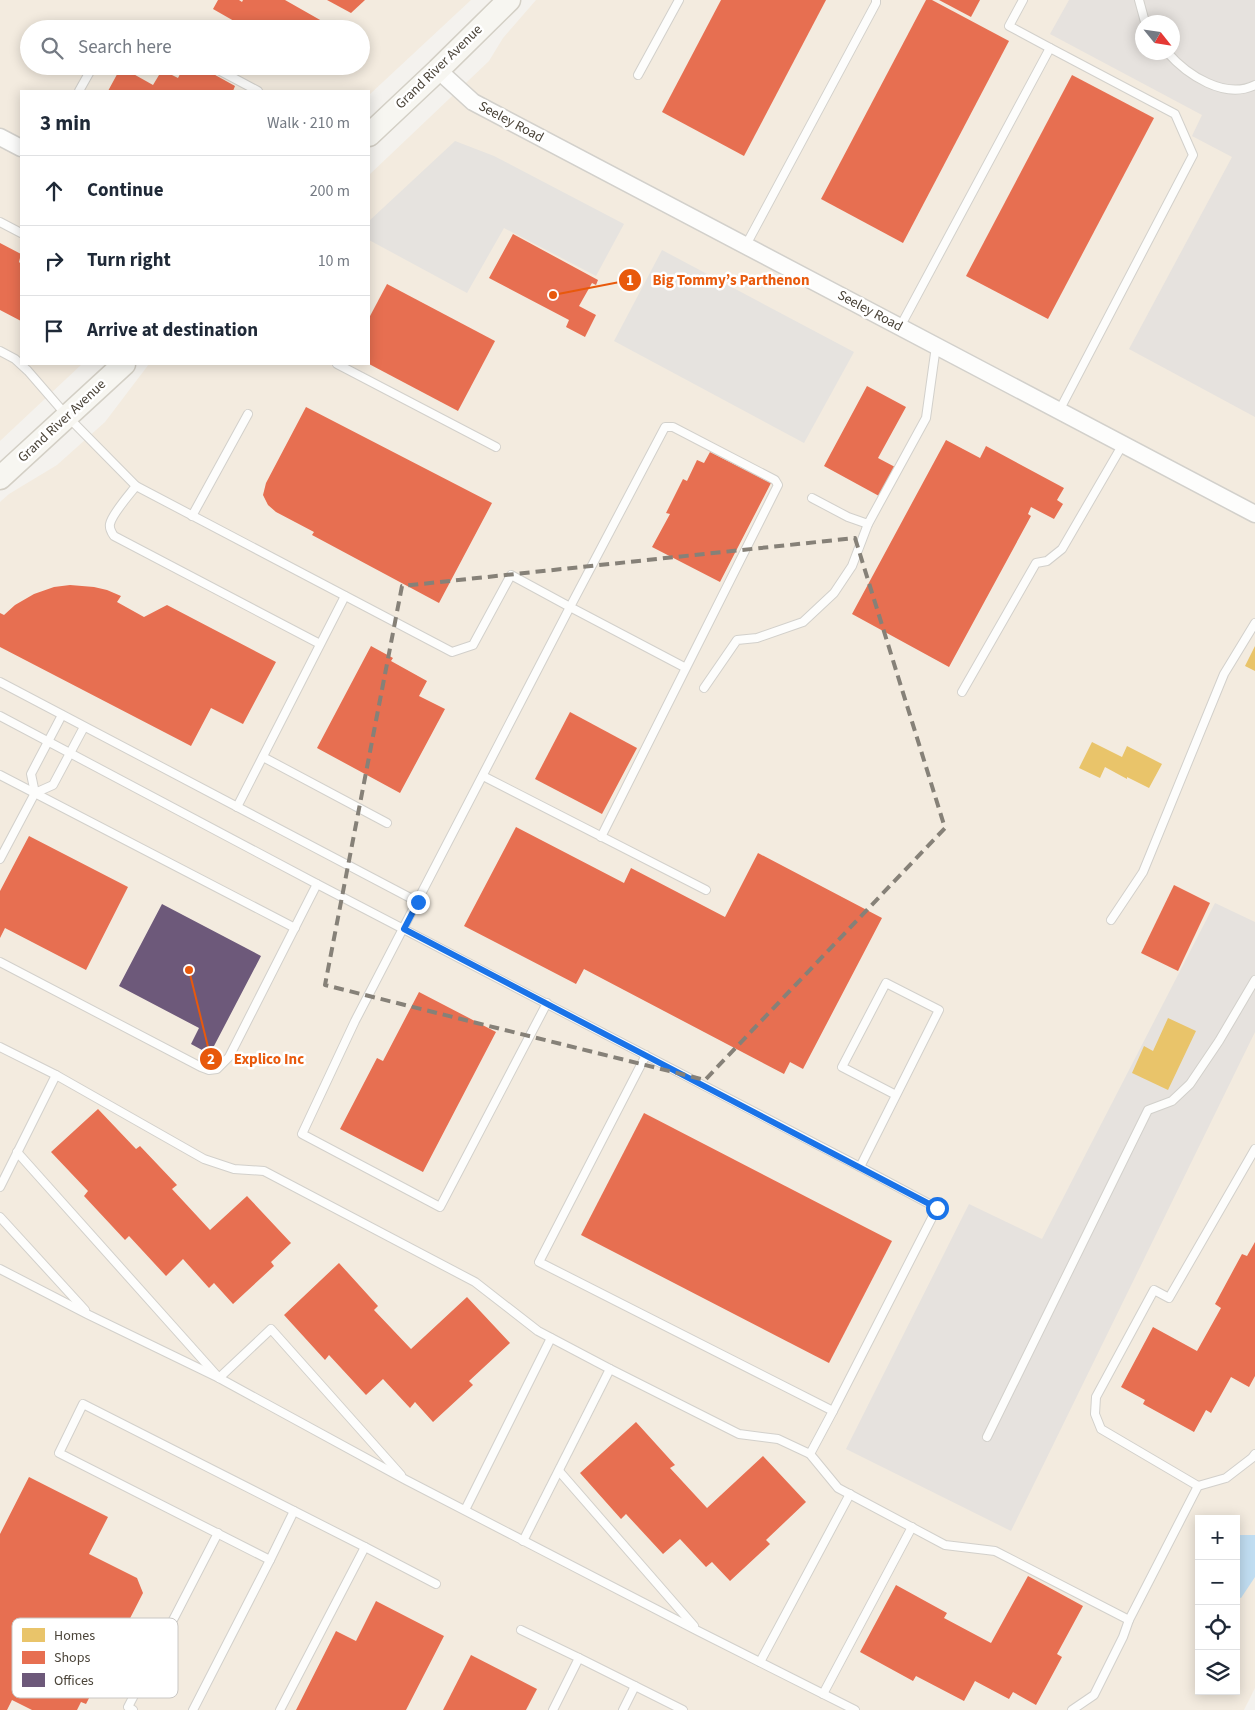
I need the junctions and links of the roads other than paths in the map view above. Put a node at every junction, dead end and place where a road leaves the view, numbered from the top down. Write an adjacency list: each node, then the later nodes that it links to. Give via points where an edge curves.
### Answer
1 (508, 0): 9 (main road, Grand River Avenue)
2 (679, 0): 12 (lane)
3 (876, 0): 21 (lane)
4 (1023, 0): 7 (lane, via 1009,26)
5 (1139, 0): 6 (lane)
6 (1143, 15)
7 (1050, 48): 22 (lane); 29 (lane, via 1176,114 1192,154)
8 (1174, 60): 13 (lane, via 1212,85 1238,91)
9 (438, 70): 16 (main road, Grand River Avenue); 21 (street, Seeley Road, via 473,102)
10 (87, 75): 14 (lane)
11 (228, 75): 15 (lane)
12 (638, 75)
13 (1255, 85)
14 (80, 90)
15 (256, 90)
16 (370, 134)
17 (0, 137): 18 (street)
18 (20, 147)
19 (0, 222): 20 (lane)
20 (20, 232)
21 (746, 245): 22 (street, Seeley Road)
22 (900, 327): 23 (street, Seeley Road)
23 (936, 346): 29 (street, Seeley Road); 39 (lane, via 926,418)
24 (0, 351): 25 (lane)
25 (20, 364)
26 (21, 365): 31 (lane)
27 (123, 365): 31 (main road, Grand River Avenue)
28 (339, 365): 33 (lane)
29 (1059, 411): 32 (street, Seeley Road)
30 (248, 414): 38 (lane)
31 (67, 416): 34 (main road, Grand River Avenue); 35 (lane)
32 (1123, 444): 37 (street, Seeley Road); 47 (lane, via 1062,549 1047,561 1036,563)
33 (496, 447)
34 (0, 478)
35 (136, 486): 38 (lane); 43 (lane, via 113,518 110,525 114,536)
36 (812, 498): 39 (lane, via 848,518)
37 (1255, 514)
38 (192, 516): 40 (lane)
39 (868, 524): 46 (lane, via 852,566 834,593 803,622 757,638 737,640)
40 (345, 596): 41 (lane, via 452,652 473,646 511,575); 43 (lane)
41 (570, 607): 44 (lane); 44 (lane, via 665,427 673,427 775,480 778,485); 55 (lane)
42 (1255, 623): 64 (lane, via 1224,674 1144,872)
43 (320, 644): 53 (lane)
44 (686, 668): 59 (lane)
45 (0, 682): 48 (lane)
46 (704, 688)
47 (962, 692)
48 (62, 715): 50 (lane); 51 (lane)
49 (0, 716): 51 (lane)
50 (84, 727): 52 (lane); 57 (lane)
51 (48, 741): 52 (lane); 56 (lane, via 31,774)
52 (70, 753): 56 (lane, via 53,785); 61 (lane)
53 (263, 757): 57 (lane); 58 (lane)
54 (0, 775): 56 (lane)
55 (482, 776): 59 (lane); 63 (lane)
56 (35, 793): 60 (lane); 65 (lane)
57 (237, 806): 63 (lane)
58 (387, 822)
59 (602, 836): 62 (lane)
60 (0, 859)
61 (318, 884): 65 (lane); 66 (lane)
62 (706, 890)
63 (418, 902): 66 (lane)
64 (1111, 920)
65 (294, 928): 67 (lane, via 229,1057 217,1069 209,1070)
66 (404, 929): 69 (lane); 69 (lane, via 302,1134 440,1207)
67 (0, 962)
68 (1255, 980): 85 (lane, via 1190,1084 1172,1101 1148,1110)
69 (547, 1003): 71 (lane)
70 (0, 1047): 72 (lane)
71 (646, 1055): 76 (lane); 84 (lane, via 539,1262)
72 (56, 1075): 75 (lane); 81 (lane, via 204,1159 234,1169 264,1171 476,1282)
73 (896, 1095): 73 (lane, via 939,1010 886,983 842,1067); 76 (lane)
74 (1255, 1149): 90 (lane, via 1169,1298 1154,1290 1096,1397 1094,1414 1101,1429)
75 (17, 1152): 77 (lane); 83 (lane)
76 (860, 1166): 84 (lane, via 937,1208)
77 (0, 1187)
78 (0, 1217): 80 (lane)
79 (0, 1269): 80 (lane)
80 (89, 1315): 83 (lane)
81 (551, 1338): 82 (lane); 92 (lane)
82 (610, 1369): 86 (lane, via 739,1434 778,1439); 88 (lane)
83 (219, 1378): 89 (lane); 89 (lane, via 271,1329)
84 (833, 1411): 86 (lane)
85 (987, 1437)
86 (810, 1454): 91 (lane, via 838,1488)
87 (1255, 1454): 90 (lane, via 1226,1478)
88 (559, 1471): 96 (lane); 103 (lane)
89 (406, 1480): 92 (lane)
90 (1198, 1486): 101 (lane)
91 (850, 1494): 94 (lane); 105 (lane)
92 (465, 1510): 96 (lane)
93 (294, 1511): 95 (lane, via 83,1404 59,1453); 97 (lane); 98 (lane)
94 (912, 1527): 101 (lane, via 945,1545 995,1551); 107 (lane)
95 (218, 1533): 98 (lane); 100 (lane)
96 (523, 1541): 103 (lane)
97 (365, 1547): 99 (lane); 111 (lane)
98 (270, 1560): 110 (lane)
99 (436, 1584)
100 (174, 1618)
101 (1129, 1620): 116 (lane, via 1094,1695)
102 (521, 1630): 104 (lane)
103 (698, 1631): 105 (lane)
104 (579, 1658): 106 (lane); 112 (lane)
105 (760, 1662): 107 (lane)
106 (635, 1686): 113 (lane); 114 (lane)
107 (823, 1694): 115 (lane)
108 (133, 1698): 109 (lane, via 128,1707)
109 (134, 1710)
110 (193, 1710)
111 (280, 1710)
112 (554, 1710)
113 (623, 1710)
114 (683, 1710)
115 (855, 1710)
116 (1072, 1710)

